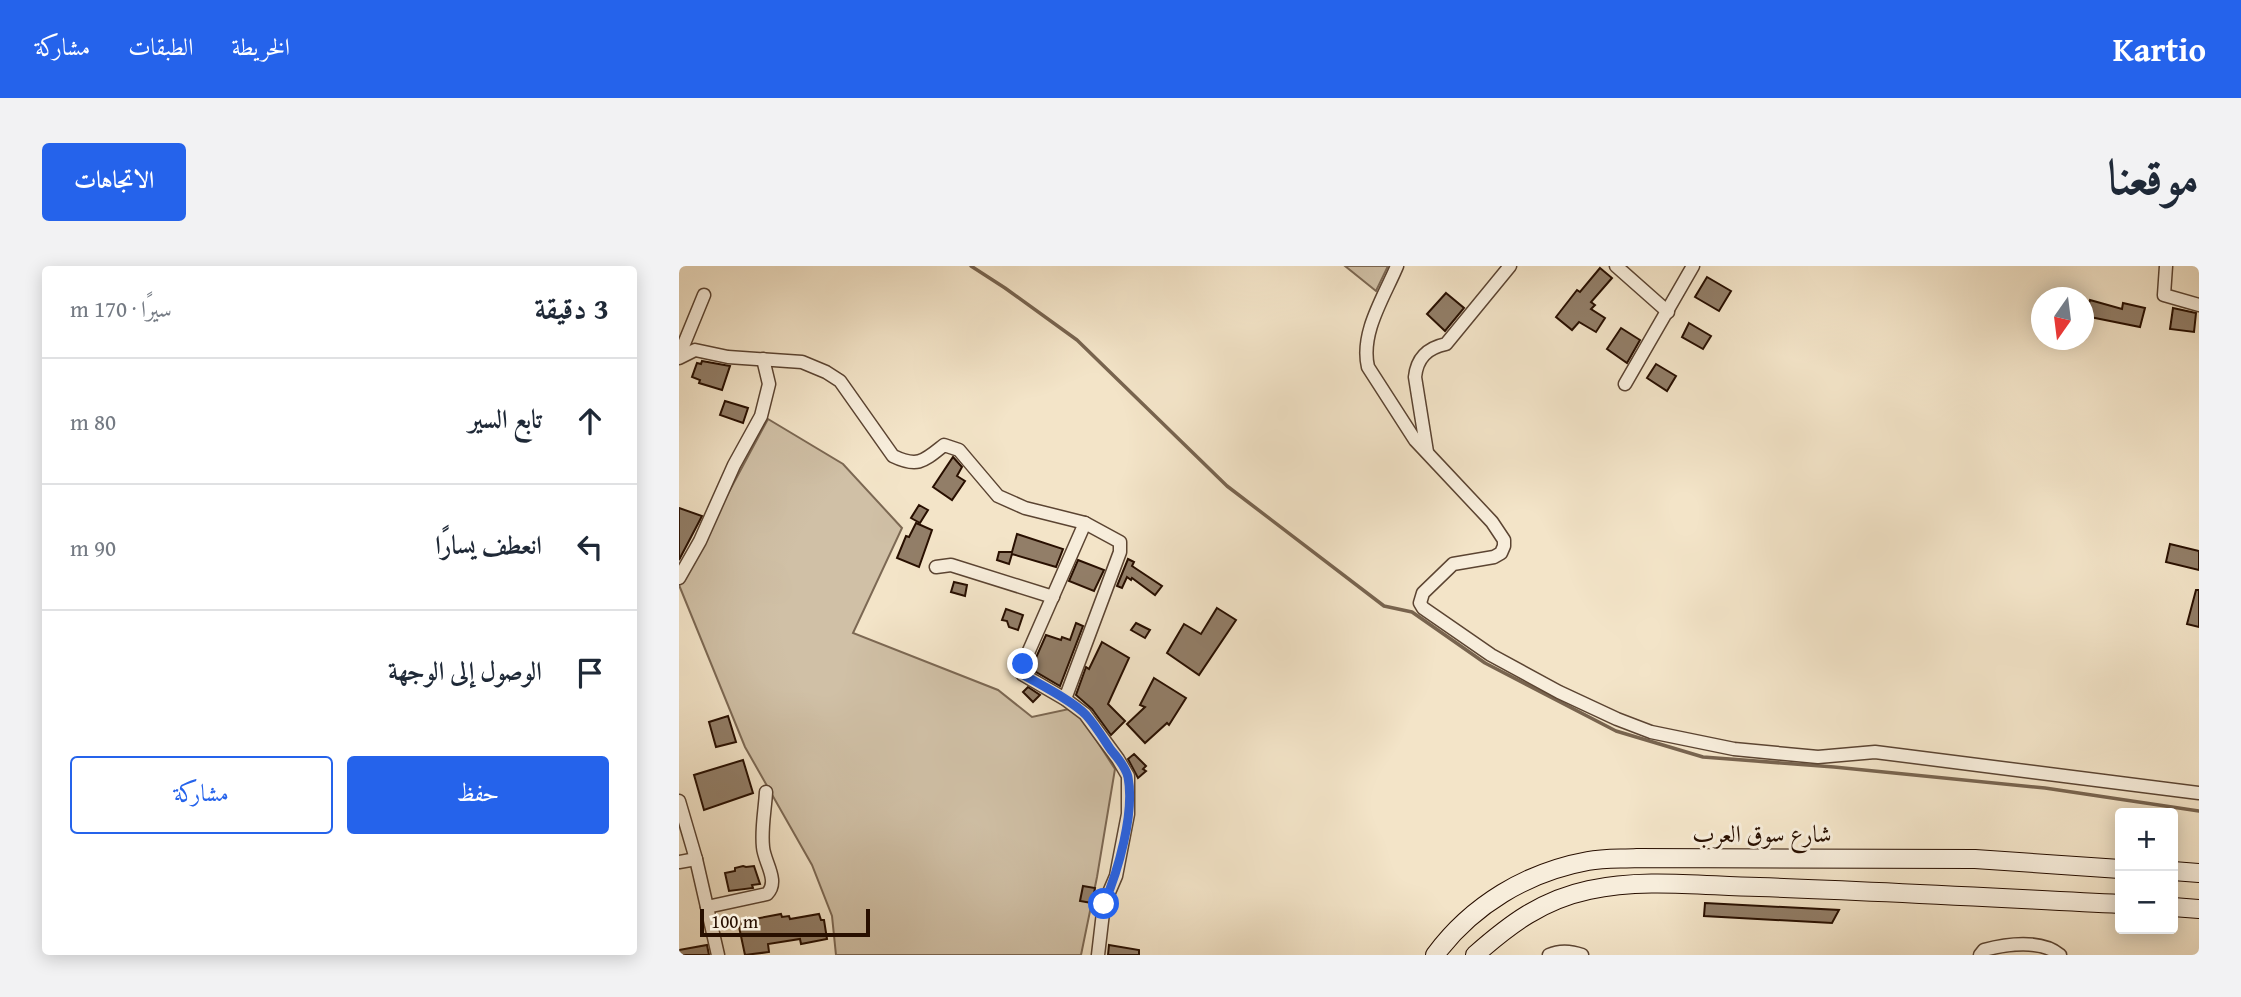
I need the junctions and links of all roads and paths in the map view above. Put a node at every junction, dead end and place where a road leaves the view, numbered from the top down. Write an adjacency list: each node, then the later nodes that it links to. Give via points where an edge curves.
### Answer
1 (1397, 266): 12 (street, via 1365,355 1368,367)
2 (1510, 266): 12 (street, via 1446,344 1432,347 1416,367)
3 (1616, 266): 8 (street)
4 (1693, 266): 8 (street)
5 (2166, 266): 7 (street, via 2164,295)
6 (704, 295): 9 (street)
7 (2199, 305)
8 (1668, 312): 11 (street)
9 (679, 357): 10 (street, via 695,350)
10 (763, 359): 13 (street, via 802,362 840,381 893,456 918,463 950,445 998,496); 15 (street, via 769,384 761,416)
11 (1625, 384)
12 (1427, 453): 19 (street, via 1492,522 1504,546 1494,557 1453,564 1421,597 1423,608 1491,655 1617,719 1651,732 1734,749 1818,757 1875,752)
13 (1085, 523): 16 (street); 17 (street, via 1120,542 1120,552)
14 (936, 567): 16 (street, via 951,565)
15 (679, 578)
16 (1053, 597): 17 (street, via 1021,670)
17 (1065, 699): 31 (street, via 1085,713 1128,776 1128,814 1116,876 1104,904)
18 (765, 792): 28 (street, via 763,848 770,891)
19 (2199, 793)
20 (679, 801): 21 (street)
21 (696, 859): 22 (street); 28 (street)
22 (679, 862)
23 (2115, 869): 32 (main road, شارع سوق العرب, via 1975,859 1589,861 1546,872 1500,894 1464,922)
24 (2178, 871): 25 (main road)
25 (2199, 873)
26 (2115, 904): 33 (main road, via 1638,884 1588,890 1542,906 1507,927)
27 (2178, 907): 29 (main road)
28 (707, 908): 30 (street)
29 (2199, 909)
30 (719, 955)
31 (1098, 955)
32 (1435, 955)
33 (1475, 955)
34 (1549, 955): 35 (street, via 1566,951)
35 (1582, 955)
36 (1980, 955): 37 (street, via 1984,950 2017,945 2049,948)
37 (2060, 955)

